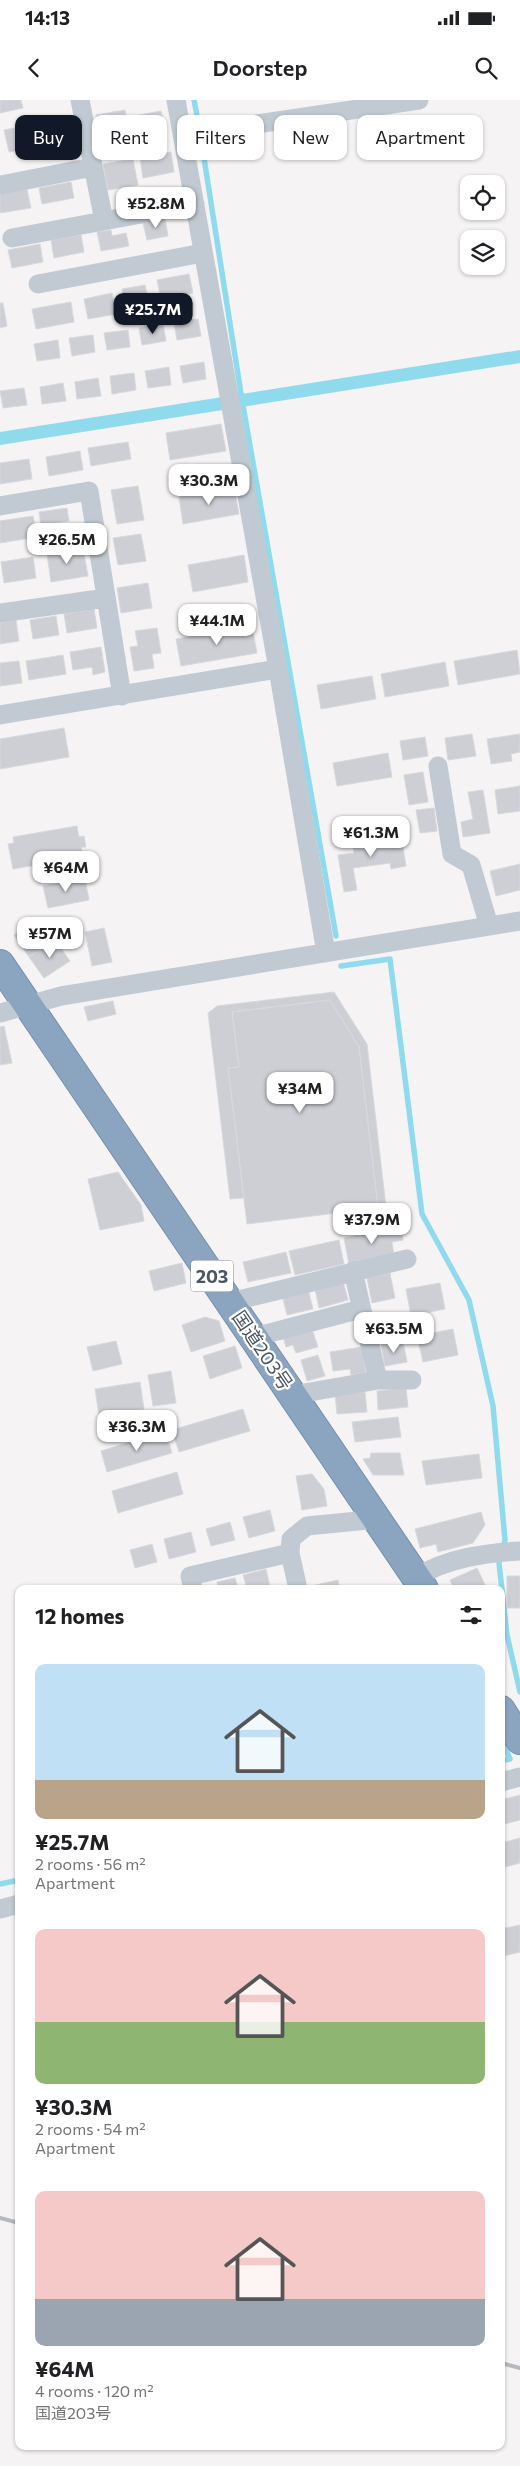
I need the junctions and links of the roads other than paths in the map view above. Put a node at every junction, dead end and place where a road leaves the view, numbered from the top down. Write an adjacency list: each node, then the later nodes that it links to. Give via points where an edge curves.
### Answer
1 (80, 100): 7 (street)
2 (176, 100): 4 (street)
3 (419, 100): 5 (street)
4 (179, 115)
5 (264, 123)
6 (186, 160): 9 (street)
7 (94, 167): 8 (street); 10 (street)
8 (1, 185)
9 (194, 204): 10 (street); 12 (street)
10 (104, 220): 11 (street)
11 (12, 238)
12 (203, 253): 13 (street); 17 (street)
13 (38, 284)
14 (0, 506): 15 (street, via 89,492)
15 (106, 598): 16 (street); 18 (street)
16 (0, 613)
17 (278, 669): 18 (street); 23 (street)
18 (122, 696): 19 (street)
19 (0, 715)
20 (438, 766): 22 (street, via 452,854 471,865)
21 (520, 921): 22 (street)
22 (489, 926): 23 (street)
23 (326, 953): 25 (street, via 61,996)
24 (0, 964): 25 (highway, 国道203号 / 203)
25 (28, 1005): 26 (street); 29 (highway, 国道203号 / 203)
26 (0, 1013)
27 (407, 1259): 28 (street)
28 (353, 1271): 29 (street); 30 (street)
29 (230, 1302): 31 (highway, 国道203号 / 203)
30 (361, 1309): 31 (street); 32 (street)
31 (254, 1337): 34 (highway, 国道203号 / 203)
32 (378, 1380): 33 (street); 34 (street)
33 (412, 1380)
34 (293, 1395): 35 (highway, 国道203号 / 203)
35 (378, 1519): 37 (street, via 306,1526 291,1539); 38 (highway, 国道203号 / 203)
36 (508, 1552): 38 (street, via 436,1566)
37 (290, 1553): 39 (street, via 190,1576); 40 (street)
38 (421, 1583)
39 (192, 1585)
40 (297, 1585)
41 (505, 1716): 42 (highway)
42 (520, 1740)
43 (520, 1777): 44 (street)
44 (505, 1781)
45 (15, 1905): 46 (street)
46 (0, 1909)

